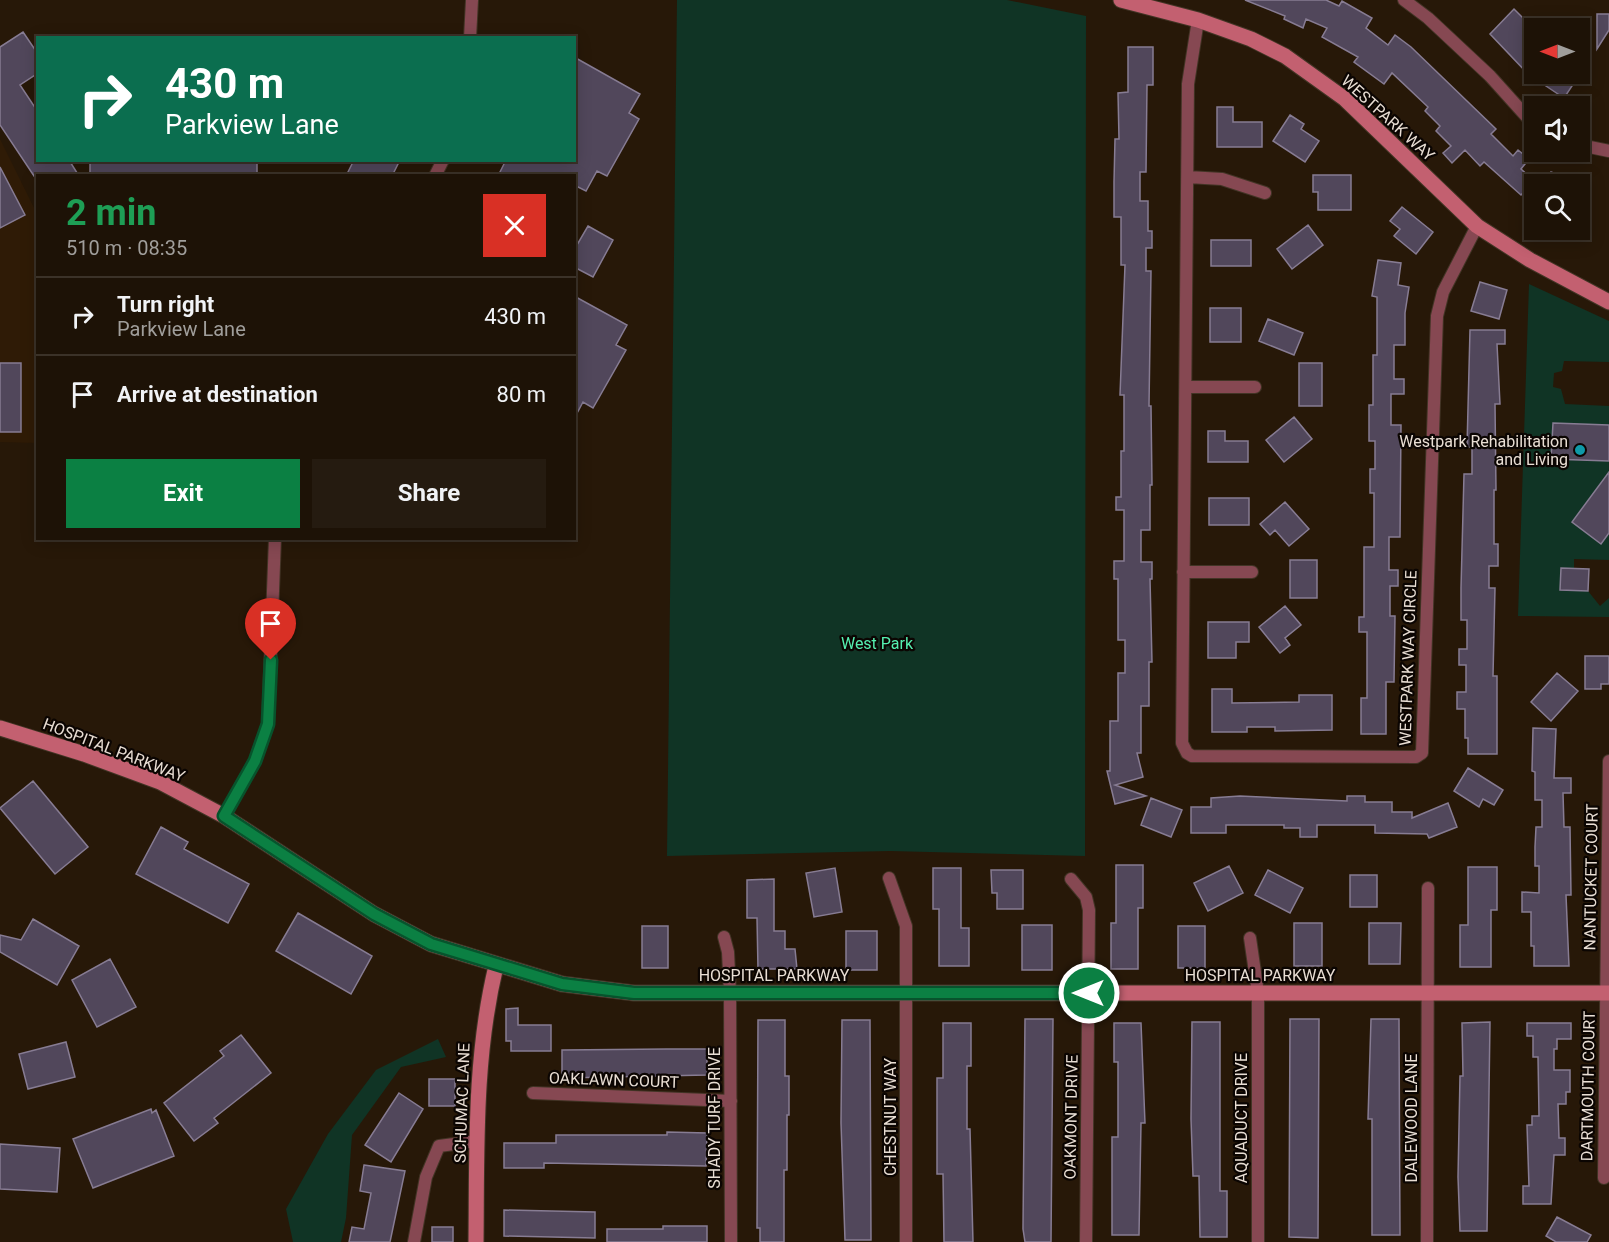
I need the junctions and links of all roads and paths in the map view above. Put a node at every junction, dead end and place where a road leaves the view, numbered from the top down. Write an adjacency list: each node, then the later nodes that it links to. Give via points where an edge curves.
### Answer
1 (472, 0): 5 (street)
2 (1121, 0): 4 (street, WESTPARK WAY)
3 (1404, 0): 6 (street, via 1428,18)
4 (1198, 20): 9 (street, WESTPARK WAY CIRCLE, via 1188,84); 11 (street, WESTPARK WAY, via 1285,56 1345,99)
5 (470, 36)
6 (1524, 114)
7 (1590, 147): 8 (street)
8 (1609, 151)
9 (1188, 177): 10 (street, via 1222,179); 13 (street, WESTPARK WAY CIRCLE)
10 (1265, 193)
11 (1478, 226): 12 (street, WESTPARK WAY, via 1530,260); 16 (street, WESTPARK WAY CIRCLE, via 1443,292 1437,316 1422,753 1416,757 1187,753 1182,743)
12 (1609, 302)
13 (1186, 387): 14 (street); 16 (street, WESTPARK WAY CIRCLE)
14 (1255, 387)
15 (275, 540): 20 (street, via 268,724 255,761)
16 (1183, 572): 17 (street)
17 (1252, 572)
18 (0, 728): 20 (street, HOSPITAL PARKWAY, via 160,782)
19 (1609, 761): 32 (street, NANTUCKET COURT)
20 (224, 816): 26 (street, HOSPITAL PARKWAY, via 374,914 431,944)
21 (889, 878): 28 (street, CHESTNUT WAY, via 906,926)
22 (1071, 879): 29 (street, OAKMONT DRIVE, via 1086,897 1089,910)
23 (1428, 888): 31 (street, DALEWOOD LANE)
24 (724, 937): 27 (street, SHADY TURF DRIVE)
25 (1250, 938): 30 (street, AQUADUCT DRIVE)
26 (496, 966): 27 (street, HOSPITAL PARKWAY, via 562,984 634,993); 35 (street, SCHUMAC LANE, via 481,1047)
27 (730, 993): 28 (street, HOSPITAL PARKWAY); 34 (street, SHADY TURF DRIVE)
28 (908, 993): 29 (street, HOSPITAL PARKWAY); 40 (street, CHESTNUT WAY)
29 (1089, 993): 30 (street, HOSPITAL PARKWAY); 41 (street, OAKMONT DRIVE)
30 (1258, 993): 31 (street, HOSPITAL PARKWAY); 42 (street, AQUADUCT DRIVE)
31 (1428, 993): 32 (street, HOSPITAL PARKWAY); 43 (street, DALEWOOD LANE)
32 (1607, 993): 36 (street, DARTMOUTH COURT)
33 (532, 1094): 34 (street, OAKLAWN COURT)
34 (731, 1101): 39 (street, SHADY TURF DRIVE)
35 (477, 1141): 37 (street, via 440,1146 426,1177); 38 (street, SCHUMAC LANE)
36 (1604, 1178)
37 (414, 1242)
38 (477, 1242)
39 (731, 1242)
40 (906, 1242)
41 (1086, 1242)
42 (1258, 1242)
43 (1427, 1242)

